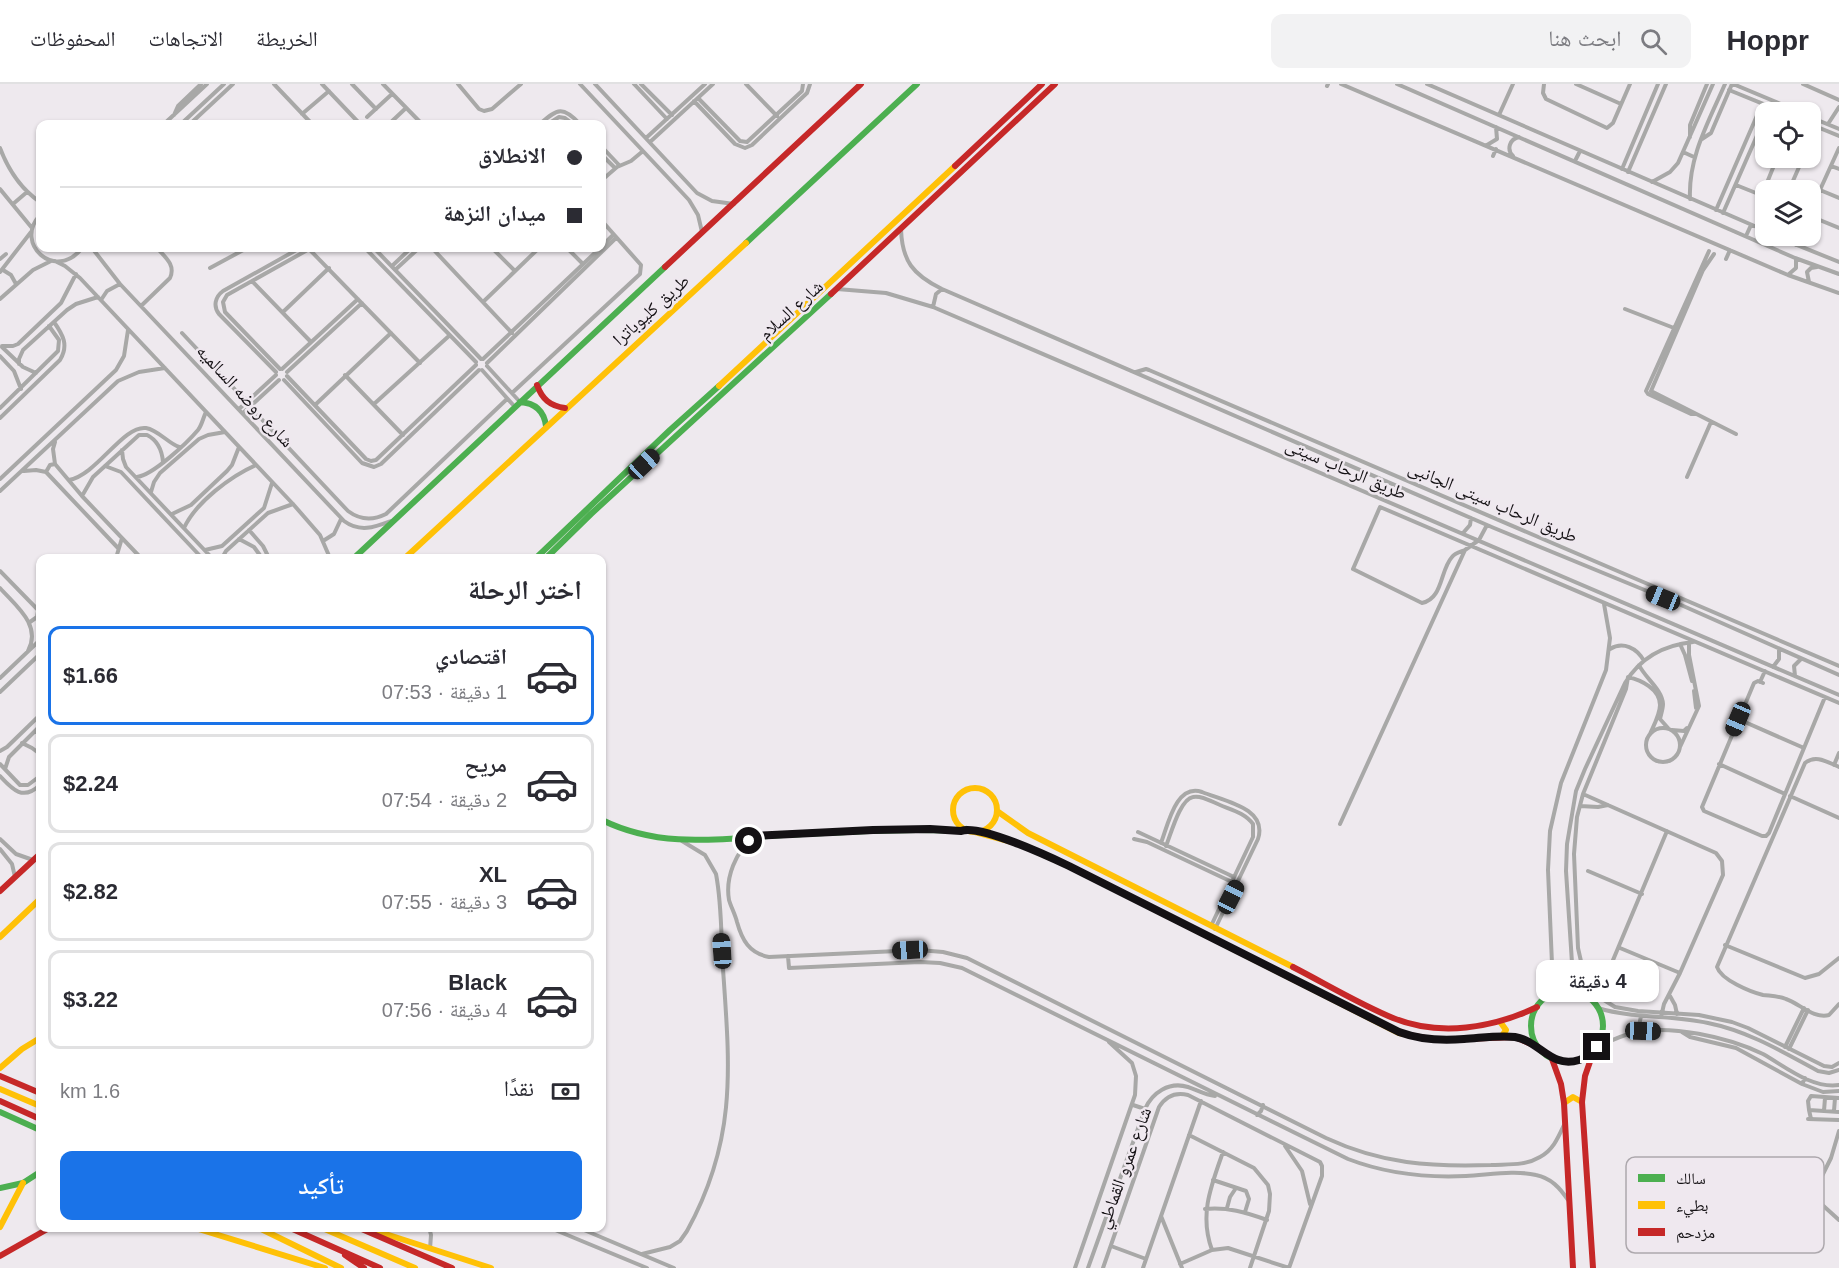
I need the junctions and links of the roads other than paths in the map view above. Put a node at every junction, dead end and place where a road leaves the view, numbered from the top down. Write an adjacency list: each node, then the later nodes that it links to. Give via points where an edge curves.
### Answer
1 (201, 84): 54 (street)
2 (207, 84): 54 (street)
3 (224, 84): 59 (street)
4 (233, 84): 60 (street)
5 (274, 84): 51 (street)
6 (322, 84): 40 (street)
7 (352, 84): 50 (street)
8 (383, 84): 41 (street)
9 (458, 84): 10 (street, via 484,111 492,109)
10 (521, 84)
11 (580, 84): 85 (street)
12 (595, 84): 79 (street)
13 (634, 84): 57 (street)
14 (641, 84): 52 (street)
15 (705, 84): 52 (street)
16 (713, 84): 43 (street)
17 (746, 84): 56 (street)
18 (803, 84): 56 (street, via 802,91)
19 (810, 84): 56 (street, via 807,93)
20 (861, 84): 113 (main road, طريق كليوباترا)
21 (917, 84): 226 (main road, طريق كليوباترا)
22 (1042, 84): 200 (main road, شارع السلام)
23 (1055, 84): 121 (main road, شارع السلام)
24 (1341, 84): 81 (street)
25 (1397, 84): 72 (street)
26 (1427, 84): 53 (street)
27 (1513, 84): 53 (street)
28 (1545, 84): 47 (street, via 1546,99 1605,128 1612,125)
29 (1576, 84): 47 (street)
30 (1630, 84): 47 (street)
31 (1658, 84): 96 (street)
32 (1666, 84): 98 (street)
33 (1707, 84): 77 (street, via 1690,125)
34 (1713, 84): 77 (street)
35 (1725, 84): 78 (street)
36 (1733, 84): 38 (street); 39 (street)
37 (1808, 85): 44 (street)
38 (1742, 88): 42 (street); 46 (street)
39 (1730, 90): 42 (street); 78 (street, via 1711,133)
40 (329, 91): 51 (street); 62 (street)
41 (392, 94): 49 (street); 50 (street)
42 (1739, 94): 45 (street)
43 (696, 100): 56 (street, via 742,148 752,144); 79 (street)
44 (1839, 100)
45 (1757, 102)
46 (1776, 102)
47 (1621, 104)
48 (1839, 106): 71 (street)
49 (406, 108): 63 (street); 64 (street)
50 (376, 109): 55 (street)
51 (302, 114): 61 (street)
52 (672, 115): 57 (street)
53 (1499, 115): 86 (street)
54 (173, 116): 58 (street)
55 (367, 117)
56 (778, 117)
57 (667, 119): 79 (street)
58 (168, 120)
59 (185, 120)
60 (194, 120)
61 (308, 120)
62 (356, 120)
63 (393, 120)
64 (417, 120)
65 (545, 120): 68 (street, via 560,111)
66 (554, 120): 67 (street)
67 (568, 120)
68 (576, 120)
69 (1755, 120): 114 (street)
70 (1821, 121): 71 (street)
71 (1828, 124): 74 (street)
72 (1496, 127): 76 (street); 81 (street, via 1497,139)
73 (1821, 129): 75 (street)
74 (1839, 129)
75 (1839, 136)
76 (1520, 137): 90 (street, via 1510,145); 93 (street)
77 (1690, 138): 88 (street)
78 (1702, 139): 91 (street)
79 (648, 140): 107 (street)
80 (1755, 140): 101 (street)
81 (1486, 146): 84 (street)
82 (0, 148): 105 (street, via 14,177)
83 (1839, 148): 94 (street)
84 (1496, 149): 89 (street); 90 (street)
85 (643, 151): 95 (street); 111 (street)
86 (1580, 151): 93 (street); 96 (street)
87 (606, 152): 95 (street)
88 (1683, 152): 91 (street); 100 (street, via 1670,172)
89 (1493, 156)
90 (1514, 157): 131 (street)
91 (1694, 157): 110 (street)
92 (606, 158): 95 (street)
93 (1575, 162): 125 (street)
94 (1831, 166): 97 (street); 102 (street)
95 (617, 167): 99 (street)
96 (1622, 169): 98 (street)
97 (1839, 169)
98 (1628, 172): 100 (street)
99 (606, 177)
100 (1652, 182): 110 (street)
101 (1736, 184): 106 (street); 115 (street)
102 (1821, 187)
103 (1821, 189): 108 (street)
104 (0, 191): 112 (street)
105 (27, 192): 109 (street); 112 (street)
106 (1755, 192)
107 (697, 193): 111 (street); 113 (street, via 712,201)
108 (1839, 198)
109 (36, 199)
110 (1690, 199): 114 (street)
111 (689, 200): 124 (street)
112 (14, 204): 123 (street)
113 (734, 204): 124 (main road, طريق كليوباترا)
114 (1716, 210): 115 (street)
115 (1723, 213): 118 (street)
116 (1821, 219): 122 (street)
117 (36, 222): 123 (street)
118 (1750, 225): 120 (street); 125 (street)
119 (606, 226): 126 (street)
120 (1755, 227)
121 (901, 228): 172 (street, طريق الرحاب سيتى, via 905,258 922,277); 173 (main road, شارع السلام)
122 (1839, 228)
123 (32, 230): 130 (street); 163 (street)
124 (703, 234): 215 (main road, طريق كليوباترا)
125 (1746, 236): 152 (street)
126 (615, 237): 127 (street); 128 (street); 218 (street, via 641,265 640,274)
127 (606, 243)
128 (606, 245)
129 (1799, 246): 156 (street)
130 (36, 250)
131 (1730, 250): 154 (street); 167 (street)
132 (38, 252): 155 (street)
133 (78, 252): 155 (street, via 70,259)
134 (95, 252): 170 (street, شارع روضه السالميه)
135 (160, 252): 182 (street, via 171,264 172,273)
136 (240, 252): 160 (street)
137 (294, 252): 158 (street)
138 (302, 252): 158 (street)
139 (314, 252): 161 (street)
140 (369, 252): 183 (street)
141 (378, 252): 162 (street)
142 (407, 252): 162 (street)
143 (414, 252): 162 (street)
144 (436, 252): 180 (street)
145 (496, 252): 164 (street)
146 (536, 252): 164 (street)
147 (572, 252): 157 (street)
148 (596, 252): 157 (street)
149 (598, 252): 157 (street)
150 (1712, 253): 191 (street)
151 (6, 254): 153 (street)
152 (1795, 258): 159 (street); 167 (street, via 1796,268)
153 (0, 259)
154 (1726, 259)
155 (53, 261): 165 (street); 169 (street)
156 (1839, 262)
157 (586, 263): 194 (street)
158 (277, 264): 168 (street); 210 (street, via 220,293 215,303 219,314)
159 (1817, 267): 166 (street); 171 (street, via 1807,272)
160 (210, 268)
161 (329, 268): 178 (street); 187 (street)
162 (393, 268): 179 (street)
163 (1, 271): 169 (street, via 11,275)
164 (515, 271): 180 (street)
165 (76, 274): 176 (street); 177 (street)
166 (1839, 274)
167 (1788, 275): 171 (street)
168 (252, 281): 187 (street); 210 (street, via 225,297 223,307)
169 (16, 284): 175 (street)
170 (120, 284): 177 (street); 182 (street, شارع روضه السالميه)
171 (1810, 284): 174 (street)
172 (942, 288): 185 (street); 208 (street, طريق الرحاب سيتى)
173 (837, 289): 185 (street, طريق الرحاب سيتى, via 886,292); 200 (main road, شارع السلام)
174 (1839, 294)
175 (0, 299)
176 (63, 299): 184 (street); 196 (street)
177 (99, 299): 184 (street); 190 (street)
178 (358, 299): 181 (street); 197 (street)
179 (425, 302): 183 (street); 202 (street)
180 (483, 302): 194 (street)
181 (362, 303): 193 (street); 210 (street)
182 (141, 306): 227 (street, شارع روضه السالميه)
183 (421, 306): 195 (street)
184 (71, 307): 188 (street)
185 (933, 307): 270 (street, طريق الرحاب سيتى)
186 (1625, 309): 191 (street)
187 (283, 312): 197 (street)
188 (54, 322): 189 (street); 229 (street, via 65,339 64,354)
189 (49, 326): 199 (street); 209 (street, via 60,346)
190 (128, 329): 206 (street); 212 (street, via 124,356)
191 (1676, 329): 230 (street, via 1651,391)
192 (182, 333): 220 (street, via 242,397)
193 (391, 333): 203 (street); 211 (street)
194 (513, 334): 202 (street)
195 (450, 335): 203 (street); 205 (street)
196 (22, 341): 198 (street); 199 (street)
197 (311, 342): 210 (street)
198 (1, 346): 204 (street)
199 (27, 346): 204 (street, via 20,354)
200 (765, 349): 297 (main road, شارع السلام, via 670,430); 298 (main road, شارع السلام)
201 (0, 356): 216 (street, via 14,371)
202 (484, 362): 205 (street); 207 (street); 213 (street)
203 (420, 363): 221 (street)
204 (19, 364): 209 (street)
205 (476, 364): 207 (street); 225 (street)
206 (165, 368): 214 (street, via 132,374); 228 (street)
207 (481, 370): 217 (street); 225 (street)
208 (1135, 372): 266 (street, طريق الرحاب سيتى); 269 (street, طريق الرحاب سيتى الجانبى, via 1149,370)
209 (37, 374): 216 (street)
210 (282, 374): 220 (street); 222 (street); 233 (street)
211 (345, 375): 221 (street); 222 (street)
212 (106, 380): 214 (street); 256 (street)
213 (503, 384): 217 (street); 218 (street)
214 (112, 386): 236 (street)
215 (537, 386): 223 (main road, طريق كليوباترا); 226 (main road, via 548,404)
216 (21, 388): 224 (street)
217 (499, 388): 219 (street)
218 (512, 393): 223 (street)
219 (507, 399): 220 (street, via 389,511 367,519 348,511 255,411); 223 (street)
220 (251, 401): 227 (street)
221 (374, 404): 235 (street)
222 (315, 405): 233 (street)
223 (518, 405): 231 (main road, via 530,403 539,408); 268 (main road, طريق كليوباترا)
224 (1, 406)
225 (436, 407): 233 (street, via 374,467 364,465); 235 (street)
226 (565, 408): 231 (main road, طريق كليوباترا)
227 (241, 411): 267 (street, شارع روضه السالميه)
228 (206, 412): 232 (street); 237 (street, via 198,430)
229 (0, 418)
230 (1711, 422): 234 (street); 255 (street)
231 (546, 426): 296 (main road, طريق كليوباترا)
232 (225, 432): 238 (street); 251 (street, via 199,439)
233 (338, 434): 235 (street, via 371,462)
234 (1736, 434)
235 (403, 435)
236 (55, 441): 241 (street); 246 (street)
237 (179, 447): 240 (street); 249 (street, via 150,429 140,428)
238 (239, 447): 242 (street); 247 (street)
239 (122, 450): 240 (street, via 135,438 147,435 160,449); 243 (street); 244 (street)
240 (163, 462): 245 (street)
241 (55, 464): 248 (street); 257 (street)
242 (256, 465): 254 (street); 258 (street)
243 (105, 466): 250 (street); 252 (street)
244 (126, 467): 250 (street); 253 (street)
245 (156, 469): 251 (street); 253 (street)
246 (24, 471): 248 (street); 259 (street)
247 (227, 471): 254 (street); 265 (street, via 191,505)
248 (46, 472): 283 (street)
249 (88, 472): 252 (street); 257 (street)
250 (121, 472): 289 (street)
251 (160, 473): 260 (street)
252 (93, 477): 261 (street)
253 (136, 477): 260 (street)
254 (232, 477): 272 (street, via 192,514)
255 (1687, 477)
256 (0, 479)
257 (68, 480): 261 (street)
258 (273, 483): 262 (street); 263 (street)
259 (0, 492)
260 (151, 493): 265 (street)
261 (82, 496): 277 (street)
262 (293, 504): 264 (street); 280 (street)
263 (264, 508): 264 (street); 282 (street)
264 (268, 513): 275 (street)
265 (172, 514): 272 (street)
266 (1471, 518): 271 (street, طريق الرحاب سيتى); 276 (street)
267 (341, 519): 268 (street, شارع روضه السالميه, via 364,529); 280 (street, via 336,531)
268 (395, 520): 295 (main road, طريق كليوباترا)
269 (1498, 520): 273 (street); 299 (street, طريق الرحاب سيتى الجانبى)
270 (1434, 522): 274 (street); 276 (street, طريق الرحاب سيتى)
271 (1487, 525): 273 (street, طريق الرحاب سيتى); 279 (street)
272 (184, 528): 284 (street)
273 (1494, 528): 300 (street, طريق الرحاب سيتى)
274 (1431, 529): 281 (street); 285 (street, via 1380,507 1353,566 1357,572 1422,603 1435,597 1450,559)
275 (249, 530): 278 (street); 293 (street)
276 (1463, 533): 279 (street, طريق الرحاب سيتى)
277 (122, 538): 283 (street); 288 (street)
278 (239, 539): 286 (street); 292 (street)
279 (1479, 540): 281 (street); 302 (street, طريق الرحاب سيتى)
280 (323, 541): 294 (street)
281 (1471, 545): 285 (street); 303 (street)
282 (222, 546): 284 (street); 286 (street)
283 (118, 548): 287 (street)
284 (204, 550): 290 (street)
285 (1465, 550): 366 (street)
286 (226, 551): 291 (street)
287 (117, 554)
288 (137, 554)
289 (198, 554)
290 (208, 554)
291 (224, 554)
292 (259, 554)
293 (267, 554)
294 (328, 554)
295 (358, 554)
296 (409, 554)
297 (540, 554)
298 (550, 554)
299 (1584, 556): 300 (street); 304 (street, طريق الرحاب سيتى الجانبى)
300 (1581, 564): 306 (street, طريق الرحاب سيتى)
301 (0, 571): 308 (street)
302 (1556, 573): 303 (street); 317 (street, طريق الرحاب سيتى)
303 (1553, 581): 307 (street)
304 (1647, 584): 306 (street); 311 (street, طريق الرحاب سيتى الجانبى)
305 (0, 588): 310 (street)
306 (1644, 590): 312 (street, طريق الرحاب سيتى)
307 (1605, 604): 314 (street); 318 (street)
308 (36, 609)
309 (36, 618): 310 (street)
310 (30, 622): 320 (street, via 33,640)
311 (1758, 631): 312 (street); 323 (street, طريق الرحاب سيتى الجانبى)
312 (1756, 639): 319 (street, طريق الرحاب سيتى)
313 (1689, 642): 314 (street); 316 (street); 347 (street, via 1699,706)
314 (1695, 642): 321 (street)
315 (36, 644): 320 (street)
316 (1680, 644): 325 (street, via 1656,652); 342 (street, via 1696,706 1686,730)
317 (1724, 646): 321 (street); 329 (street, طريق الرحاب سيتى)
318 (1610, 649): 325 (street, via 1620,645 1632,648); 400 (street, via 1605,674 1554,808 1548,870)
319 (1779, 649): 324 (street, طريق الرحاب سيتى); 329 (street, via 1779,659)
320 (28, 651): 334 (street)
321 (1722, 652): 330 (street)
322 (36, 658): 336 (street)
323 (1821, 658): 327 (street); 328 (street, طريق الرحاب سيتى الجانبى)
324 (1802, 659): 327 (street, طريق الرحاب سيتى); 332 (street, via 1794,666)
325 (1644, 661): 326 (street)
326 (1639, 665): 333 (street); 342 (street, via 1660,695 1660,719)
327 (1817, 666): 331 (street, طريق الرحاب سيتى)
328 (1839, 666)
329 (1773, 667): 332 (street, طريق الرحاب سيتى)
330 (1765, 671): 338 (street); 341 (street, via 1762,682 1754,682)
331 (1839, 675)
332 (1795, 676): 335 (street, طريق الرحاب سيتى)
333 (1628, 677): 344 (street, via 1640,680 1658,697 1659,711); 358 (street); 399 (street, via 1576,791 1570,820 1566,871)
334 (0, 678)
335 (1813, 684): 337 (street, طريق الرحاب سيتى); 338 (street)
336 (0, 692)
337 (1839, 695)
338 (1824, 697): 339 (street); 348 (street)
339 (1839, 703)
340 (36, 719): 349 (street)
341 (1738, 719): 348 (street); 352 (street)
342 (1670, 729): 344 (street, via 1659,728); 347 (street, via 1678,737)
343 (36, 731): 345 (street)
344 (1650, 734): 347 (street, via 1646,749 1655,760 1670,761)
345 (22, 743): 346 (street); 354 (street, via 9,757)
346 (36, 747)
347 (1680, 747)
348 (1804, 748): 359 (street)
349 (0, 751)
350 (1839, 753): 353 (street)
351 (0, 764): 354 (street)
352 (1719, 764): 359 (street); 359 (street, via 1702,805 1704,811 1766,836)
353 (1838, 766): 359 (street, via 1817,758 1808,760)
354 (5, 769): 356 (street, via 24,786)
355 (0, 776): 357 (street, via 18,792)
356 (36, 780)
357 (36, 788)
358 (1583, 794): 361 (street); 362 (street)
359 (1788, 795): 364 (street); 395 (street)
360 (1219, 802): 377 (street, via 1196,790 1184,794); 379 (street, via 1196,796 1188,798); 386 (street, via 1243,814 1252,824 1253,837); 392 (street, via 1252,813 1260,827 1251,856)
361 (1608, 805): 362 (street); 369 (street)
362 (1580, 806): 418 (street, via 1574,854 1578,948 1585,979 1599,997 1615,1007)
363 (997, 811): 367 (main road, via 986,791 967,790 954,809 957,821); 368 (main road); 370 (main road, via 993,823)
364 (1839, 818)
365 (606, 822): 375 (main road, via 640,836)
366 (1340, 824)
367 (966, 830): 370 (main road); 372 (main road)
368 (1025, 831): 378 (main road); 393 (main road)
369 (1667, 831): 388 (street); 402 (street, via 1716,853 1724,867)
370 (975, 832): 378 (main road)
371 (1138, 832): 376 (street)
372 (754, 836): 375 (main road); 389 (street, via 734,864)
373 (0, 839): 381 (street)
374 (1134, 839): 376 (street)
375 (678, 840): 390 (street, via 701,851 712,863)
376 (1152, 842): 377 (street); 386 (street)
377 (1161, 843): 379 (street)
378 (1019, 844): 404 (main road)
379 (1166, 846): 386 (street)
380 (0, 849): 382 (street)
381 (12, 851): 382 (street); 383 (street)
382 (6, 856): 385 (street)
383 (34, 860): 385 (main road)
384 (1588, 871): 388 (street)
385 (15, 877): 387 (main road)
386 (1233, 880): 392 (street)
387 (0, 891)
388 (1642, 894): 396 (street)
389 (729, 901): 390 (street); 397 (street, via 747,946 765,956)
390 (719, 902): 499 (street, via 729,1067 722,1143 709,1182 683,1236 670,1247)
391 (36, 903): 394 (main road)
392 (1222, 908): 393 (street)
393 (1213, 928): 401 (main road)
394 (0, 937)
395 (1725, 945): 398 (street, via 1805,978 1819,974); 416 (street, via 1717,964 1719,973 1757,993 1786,999)
396 (1620, 948): 402 (street); 406 (street)
397 (788, 956): 408 (street, via 943,952 975,961); 412 (street, via 789,968 940,963 970,971)
398 (1839, 958)
399 (1572, 963): 400 (street, via 1562,967); 407 (street)
400 (1552, 964): 410 (street)
401 (1290, 967): 403 (main road); 404 (main road)
402 (1680, 973): 409 (street)
403 (1306, 975): 405 (main road); 421 (main road, via 1374,1010 1412,1024 1458,1028)
404 (1286, 977): 405 (main road)
405 (1301, 984): 424 (main road, via 1409,1036 1447,1040)
406 (1603, 984)
407 (1583, 993): 410 (main road, via 1562,990); 415 (main road)
408 (1042, 995): 412 (street, via 1042,1002); 413 (street)
409 (1670, 996): 418 (street); 419 (street)
410 (1542, 1000): 414 (main road)
411 (1839, 1004): 416 (street, via 1825,1016)
412 (1037, 1005): 417 (street)
413 (1062, 1005): 417 (street); 450 (street)
414 (1537, 1007): 421 (main road); 427 (main road, via 1532,1034)
415 (1598, 1008): 420 (street); 429 (main road, via 1603,1020 1602,1034)
416 (1806, 1009): 428 (street)
417 (1056, 1015): 426 (street)
418 (1661, 1015): 419 (street); 420 (street)
419 (1676, 1015): 428 (street, via 1732,1022); 433 (street, via 1742,1032 1824,1072)
420 (1641, 1016): 422 (street, via 1639,1026)
421 (1501, 1023): 424 (main road, via 1506,1030)
422 (1643, 1031): 423 (street); 429 (street)
423 (1682, 1031): 435 (street, via 1736,1043); 436 (street, via 1690,1037 1736,1048)
424 (1502, 1036): 427 (main road)
425 (36, 1040): 432 (main road)
426 (1109, 1041): 441 (street); 449 (street, via 1134,1066)
427 (1538, 1047): 430 (main road)
428 (1787, 1048): 431 (street, via 1824,1066)
429 (1595, 1049): 430 (main road, via 1573,1062); 446 (main road, via 1585,1076)
430 (1552, 1059): 447 (main road)
431 (1839, 1063)
432 (0, 1068)
433 (1839, 1070)
434 (0, 1076): 440 (main road)
435 (1805, 1078): 436 (street); 437 (street, via 1820,1085)
436 (1802, 1084): 439 (street, via 1823,1092)
437 (1839, 1085)
438 (0, 1089): 448 (main road)
439 (1839, 1091)
440 (36, 1092)
441 (1218, 1096): 451 (street, via 1175,1085 1154,1094); 457 (street)
442 (1825, 1098): 443 (street); 452 (street, via 1809,1098); 453 (street)
443 (1837, 1098): 456 (street)
444 (0, 1101): 458 (main road)
445 (1201, 1101): 464 (street); 465 (street, شارع عمرو القماطي); 495 (street, شارع عمرو القماطي, via 1177,1094 1162,1102)
446 (1582, 1102): 447 (main road, via 1573,1097); 520 (main road)
447 (1564, 1103): 461 (main road)
448 (36, 1104)
449 (1133, 1105): 451 (street); 513 (street)
450 (1263, 1105): 455 (street); 457 (street)
451 (1144, 1109): 514 (street)
452 (1809, 1110): 453 (street); 459 (street, via 1809,1119)
453 (1824, 1111): 456 (street)
454 (0, 1112): 462 (main road)
455 (1277, 1112): 460 (street, via 1271,1117); 467 (street, via 1347,1148 1392,1161 1441,1166)
456 (1837, 1112)
457 (1257, 1115): 460 (street)
458 (36, 1117)
459 (1839, 1120)
460 (1272, 1123): 469 (street, via 1334,1154 1388,1172 1445,1177)
461 (1565, 1124): 467 (street, via 1549,1151); 475 (main road)
462 (36, 1128)
463 (1839, 1131): 468 (street)
464 (1189, 1135): 466 (street); 481 (street)
465 (1283, 1143): 477 (street, شارع عمرو القماطي, via 1302,1171); 477 (street, شارع عمرو القماطي, via 1317,1159 1322,1166)
466 (1223, 1152): 471 (street); 482 (street, via 1254,1168 1264,1179 1270,1203)
467 (1521, 1164): 469 (street)
468 (1824, 1172)
469 (1521, 1174): 475 (street, via 1545,1178)
470 (36, 1175): 472 (main road)
471 (1213, 1180): 474 (street); 479 (street)
472 (23, 1183): 473 (main road); 484 (main road)
473 (0, 1188)
474 (1236, 1188): 478 (street); 480 (street, via 1249,1196)
475 (1569, 1200): 519 (main road)
476 (1824, 1206): 483 (street)
477 (1310, 1207): 518 (street, شارع عمرو القماطي)
478 (1227, 1208): 479 (street); 480 (street)
479 (1205, 1209): 497 (street)
480 (1245, 1212): 482 (street)
481 (1161, 1216): 502 (street); 503 (street)
482 (1267, 1220): 501 (street)
483 (1839, 1220)
484 (0, 1227)
485 (42, 1232): 500 (main road)
486 (208, 1232): 504 (main road)
487 (267, 1232): 505 (main road)
488 (299, 1232): 498 (main road)
489 (332, 1232): 508 (main road)
490 (369, 1232): 509 (main road)
491 (378, 1232): 496 (main road)
492 (429, 1232): 496 (street)
493 (560, 1232): 511 (street)
494 (589, 1232): 499 (street)
495 (1111, 1246): 502 (street); 515 (street, شارع عمرو القماطي)
496 (430, 1250): 510 (main road)
497 (1212, 1250): 501 (street, via 1228,1248); 503 (street)
498 (342, 1251): 506 (main road); 507 (main road)
499 (642, 1254): 512 (street)
500 (0, 1256)
501 (1254, 1256): 517 (street); 518 (street)
502 (1146, 1259): 516 (street)
503 (1181, 1266)
504 (325, 1268)
505 (340, 1268)
506 (364, 1268)
507 (380, 1268)
508 (415, 1268)
509 (452, 1268)
510 (491, 1268)
511 (647, 1268)
512 (674, 1268)
513 (1075, 1268)
514 (1088, 1268)
515 (1103, 1268)
516 (1143, 1268)
517 (1250, 1268)
518 (1289, 1268)
519 (1573, 1268)
520 (1593, 1268)

